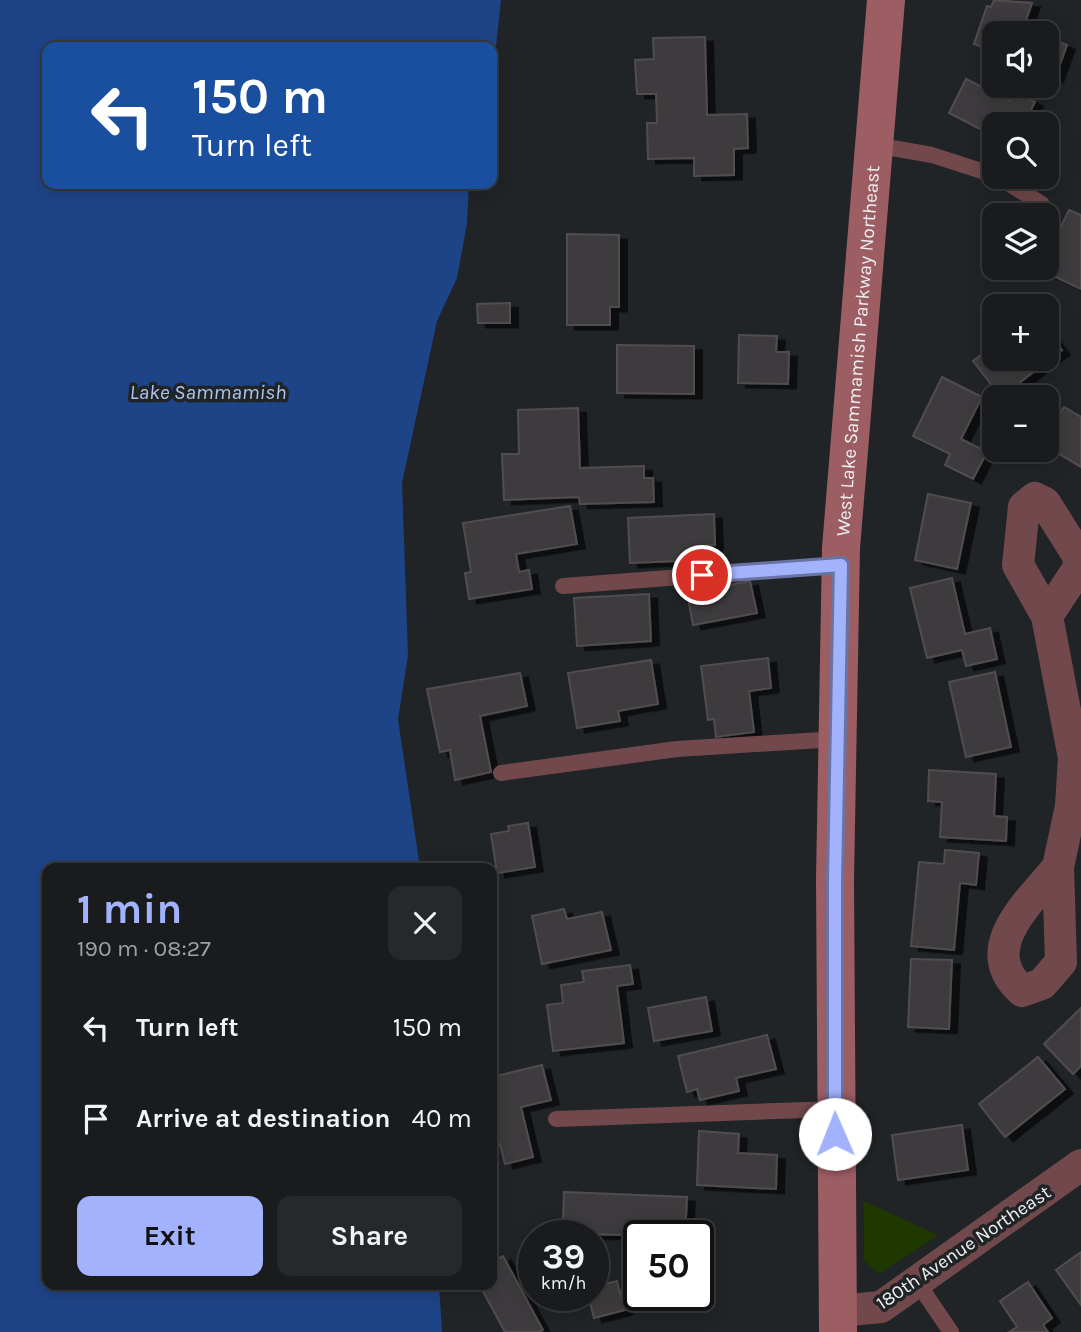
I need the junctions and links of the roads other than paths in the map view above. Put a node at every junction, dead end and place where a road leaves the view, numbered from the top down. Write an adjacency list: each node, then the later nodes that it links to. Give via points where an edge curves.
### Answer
1 (886, 0): 2 (main road, West Lake Sammamish Parkway Northeast)
2 (874, 145): 3 (lane, via 932,155); 6 (main road, West Lake Sammamish Parkway Northeast)
3 (982, 171)
4 (1017, 189): 5 (lane)
5 (1040, 203)
6 (841, 565): 7 (lane); 9 (main road, West Lake Sammamish Parkway Northeast)
7 (563, 586)
8 (1047, 615): 11 (street, via 1074,758)
9 (837, 739): 10 (lane, via 677,748); 13 (main road, West Lake Sammamish Parkway Northeast)
10 (501, 773)
11 (1076, 805): 12 (street)
12 (1058, 867)
13 (835, 1109): 14 (lane); 17 (main road, West Lake Sammamish Parkway Northeast)
14 (556, 1119)
15 (1081, 1165): 16 (street, 180th Avenue Northeast)
16 (917, 1282): 17 (street, 180th Avenue Northeast, via 881,1307); 18 (lane)
17 (838, 1321)
18 (951, 1332)

